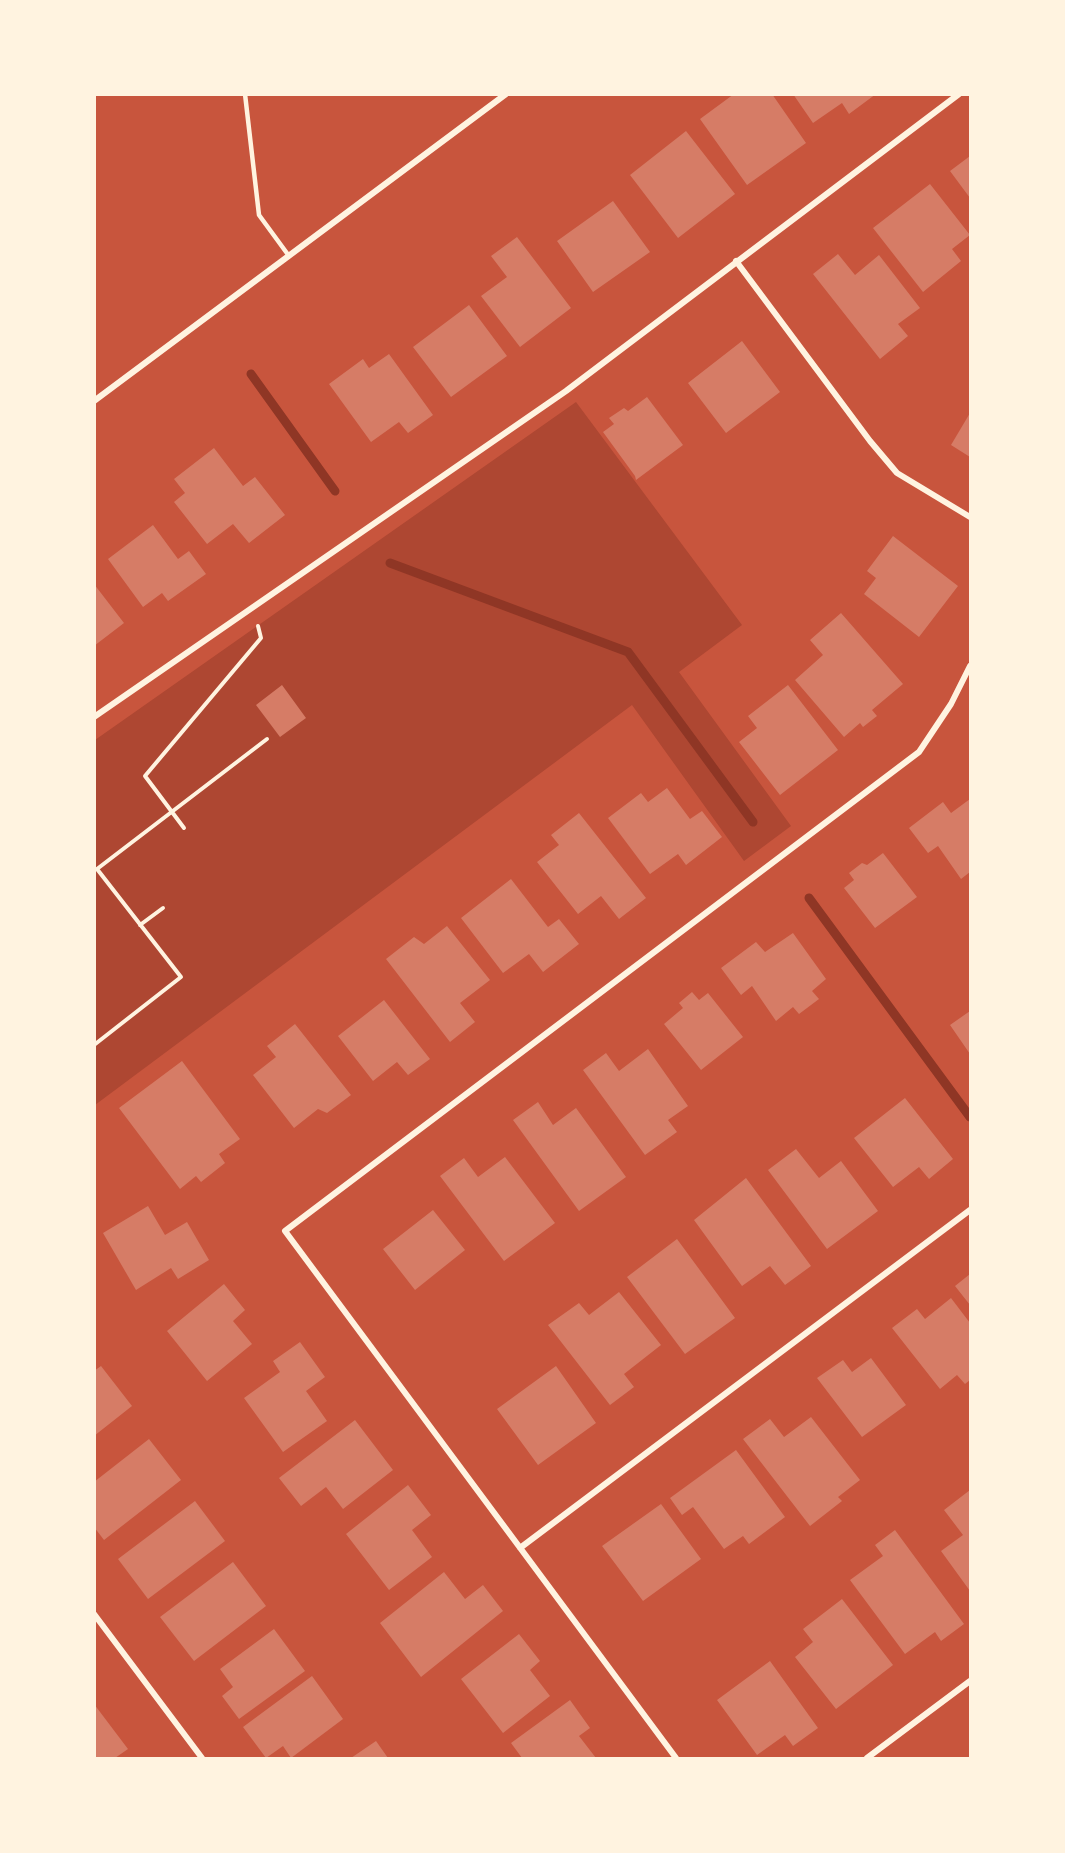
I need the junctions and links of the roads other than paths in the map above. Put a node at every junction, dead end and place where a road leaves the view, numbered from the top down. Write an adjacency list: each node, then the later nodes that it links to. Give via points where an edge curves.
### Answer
1 (245, 94): 4 (lane, via 259,215)
2 (506, 94): 4 (street)
3 (959, 94): 5 (street)
4 (289, 256): 6 (street)
5 (736, 261): 7 (street, via 897,473); 9 (street, via 566,391)
6 (94, 401)
7 (970, 517)
8 (970, 666): 11 (street, via 951,704 919,752 285,1231)
9 (94, 717)
10 (970, 1210): 11 (street)
11 (520, 1548): 15 (street)
12 (94, 1614): 14 (street)
13 (970, 1682): 16 (street)
14 (202, 1758)
15 (676, 1758)
16 (867, 1758)

